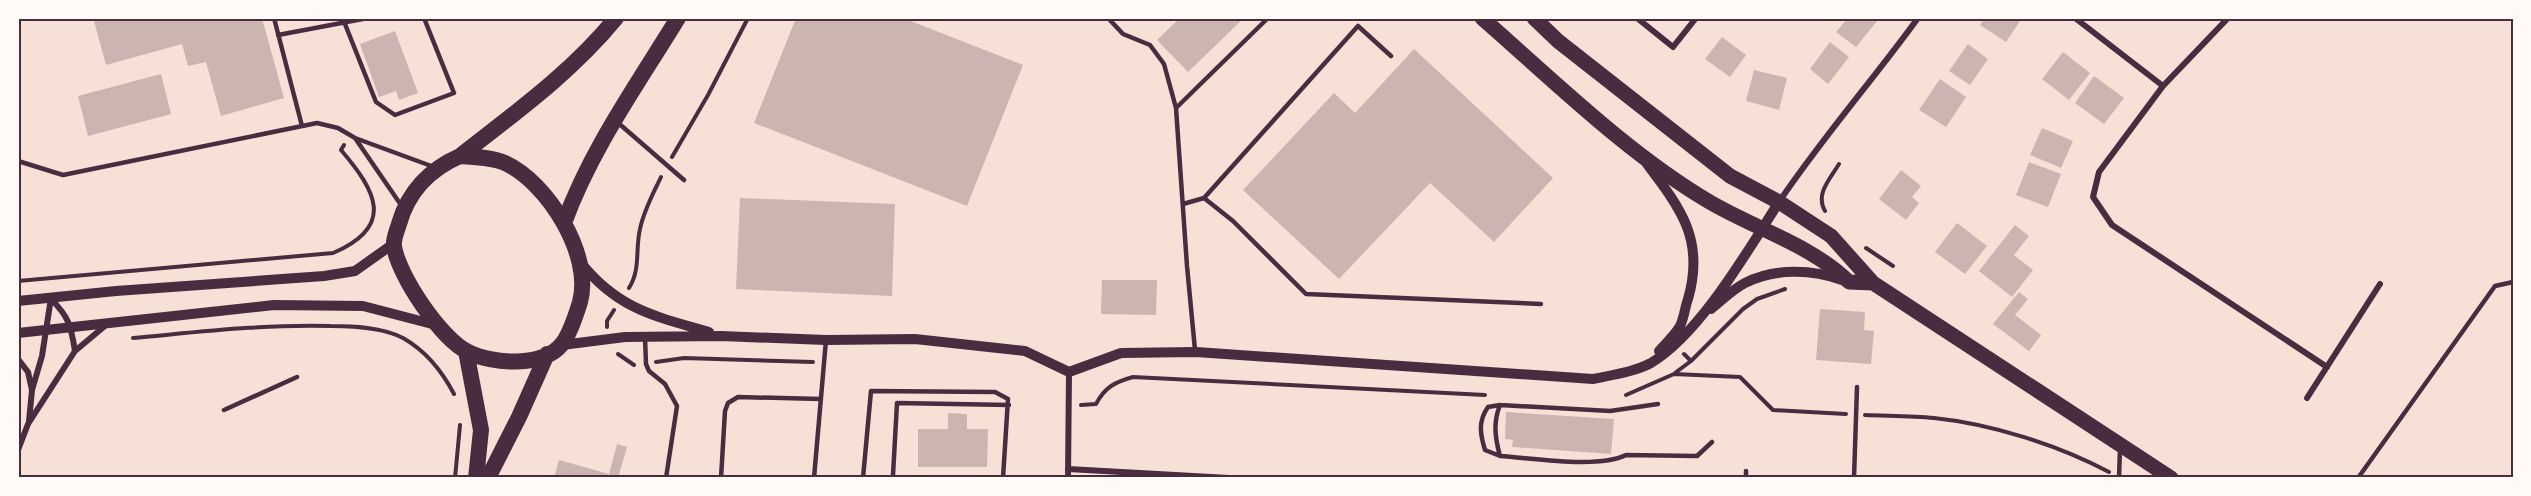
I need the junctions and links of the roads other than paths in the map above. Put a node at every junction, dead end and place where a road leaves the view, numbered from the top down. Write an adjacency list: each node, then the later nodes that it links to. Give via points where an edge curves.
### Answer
1 (274, 18): 16 (lane)
2 (368, 18): 15 (lane)
3 (424, 18): 15 (lane, via 454,93 395,115 376,102)
4 (616, 18): 24 (highway, via 554,81)
5 (678, 18): 20 (highway)
6 (1108, 18): 19 (lane, via 1123,34 1150,45 1164,64)
7 (1268, 18): 19 (lane)
8 (1482, 18): 23 (main road)
9 (1534, 18): 29 (main road, via 1730,176)
10 (1637, 18): 11 (street, via 1673,47)
11 (1696, 18)
12 (1918, 18): 29 (street)
13 (2075, 18): 18 (street)
14 (2228, 18): 18 (street)
15 (345, 24): 16 (lane)
16 (278, 34): 21 (lane)
17 (1391, 56): 28 (lane, via 1358,26)
18 (2163, 86): 59 (street, via 2099,172 2093,197 2112,225)
19 (1176, 108): 30 (lane)
20 (615, 120): 27 (lane); 32 (highway, via 578,185)
21 (302, 126): 22 (lane, via 317,123); 25 (lane, via 63,175)
22 (353, 136): 26 (lane); 31 (lane)
23 (1639, 154): 33 (main road, via 1708,202); 58 (street, via 1670,194 1695,251 1693,282 1680,326)
24 (460, 156): 26 (highway); 32 (highway, via 504,162 522,173 540,189)
25 (18, 161)
26 (436, 168): 31 (highway)
27 (684, 180)
28 (1204, 198): 30 (lane); 42 (lane, via 1233,221 1306,294)
29 (1779, 202): 33 (street); 38 (main road, via 1832,236)
30 (1183, 204): 55 (lane)
31 (404, 209): 34 (highway)
32 (564, 223): 35 (highway)
33 (1763, 228): 36 (main road, via 1831,265); 43 (street)
34 (393, 243): 40 (street, via 356,271); 45 (highway, via 400,270)
35 (579, 261): 49 (street, via 597,283 644,313); 52 (highway, via 581,300)
36 (1849, 282): 38 (main road); 43 (street, via 1828,275 1784,271 1744,283)
37 (2513, 282): 91 (lane, via 2495,286)
38 (1873, 283): 72 (main road)
39 (2380, 284): 59 (street)
40 (51, 298): 41 (street); 46 (street, via 66,314); 47 (street)
41 (18, 301)
42 (1540, 304)
43 (1699, 319): 58 (street, via 1676,344)
44 (109, 323): 45 (street, via 274,305 363,306); 46 (street); 53 (street)
45 (439, 326): 54 (highway)
46 (71, 327): 47 (street); 53 (street)
47 (46, 329): 48 (street); 63 (street)
48 (18, 333)
49 (721, 336): 50 (street); 51 (street)
50 (645, 338): 52 (street); 79 (lane, via 649,371 665,384 677,406)
51 (826, 340): 60 (street, via 915,339 1025,351); 65 (lane)
52 (562, 345): 56 (highway)
53 (75, 351): 70 (street)
54 (466, 351): 56 (highway, via 505,362); 77 (highway, via 481,430)
55 (1196, 352): 58 (street, via 1593,379); 60 (street, via 1121,353)
56 (547, 354): 78 (highway)
57 (18, 359): 63 (street, via 28,372)
58 (1650, 363)
59 (2327, 367): 64 (street)
60 (1069, 372): 75 (street)
61 (297, 377): 69 (lane)
62 (1857, 387): 88 (lane)
63 (32, 390): 70 (street)
64 (2307, 398)
65 (821, 399): 80 (lane, via 738,397 728,402); 81 (lane)
66 (1658, 404): 68 (lane, via 1610,411)
67 (1009, 405): 82 (lane, via 1008,399 995,392 871,391); 83 (lane, via 897,403 893,475); 84 (lane)
68 (1500, 405): 74 (lane, via 1495,417); 74 (lane, via 1488,407 1481,416 1480,435 1485,450)
69 (224, 410)
70 (28, 424): 73 (street)
71 (1712, 442): 74 (lane, via 1697,456 1626,455 1616,460 1575,461)
72 (2121, 446): 89 (lane); 90 (main road)
73 (18, 450)
74 (1500, 456)
75 (1068, 469): 85 (street); 86 (street)
76 (1746, 471): 87 (lane)
77 (476, 478)
78 (488, 478)
79 (666, 478)
80 (721, 478)
81 (814, 478)
82 (863, 478)
83 (896, 478)
84 (1003, 478)
85 (1068, 478)
86 (1229, 478)
87 (1746, 478)
88 (1854, 478)
89 (2119, 478)
90 (2171, 478)
91 (2358, 478)

